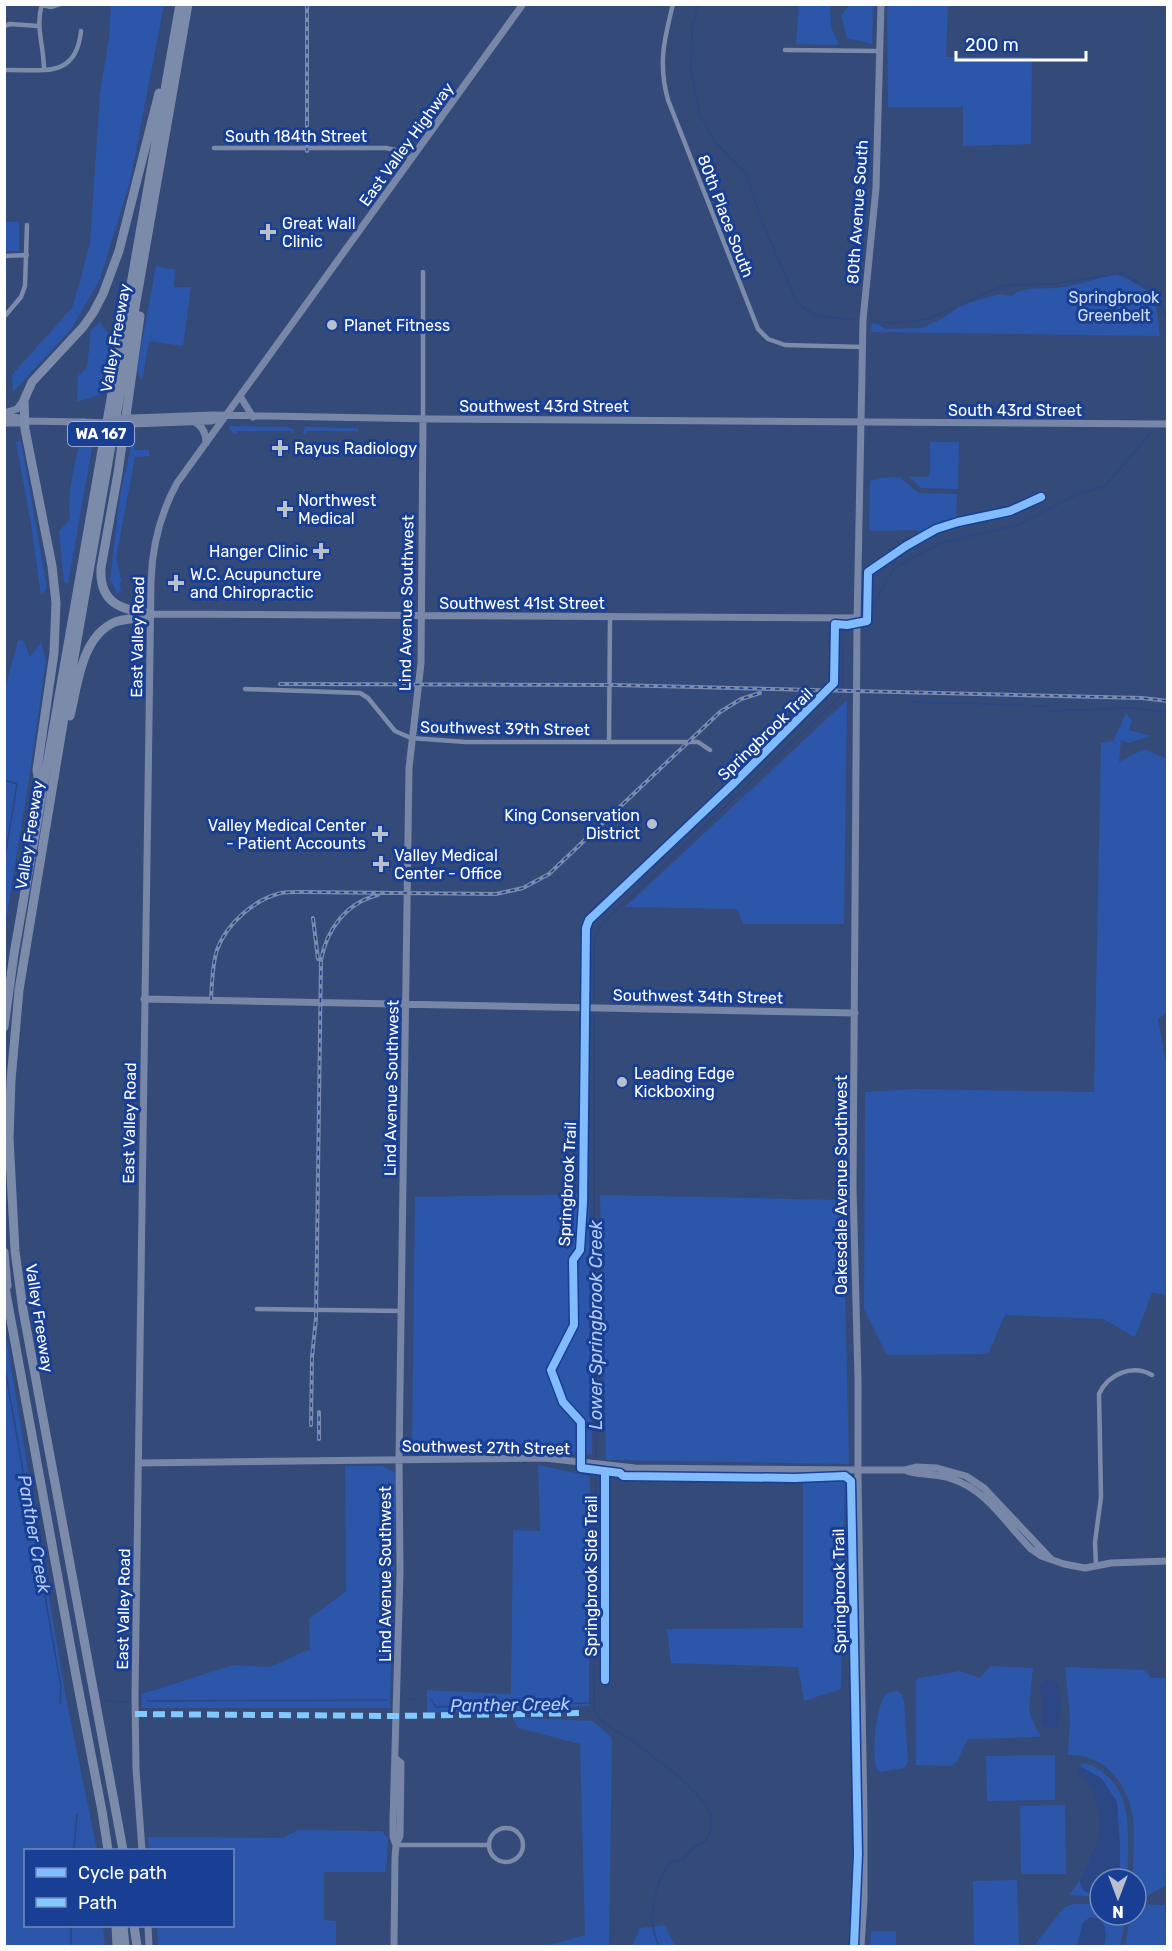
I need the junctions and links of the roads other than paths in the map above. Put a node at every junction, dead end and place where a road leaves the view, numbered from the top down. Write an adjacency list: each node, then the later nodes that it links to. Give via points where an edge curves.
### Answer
1 (60, 4): 7 (street)
2 (178, 4): 15 (highway, Valley Freeway / WA 167); 52 (highway)
3 (188, 4): 19 (highway, Valley Freeway / WA 167)
4 (523, 4): 17 (street, East Valley Highway)
5 (673, 4): 24 (street, 80th Place South, via 662,53 668,100 758,329 768,339 784,345)
6 (881, 4): 12 (street, 80th Avenue South)
7 (42, 5): 9 (street)
8 (4, 26): 9 (street)
9 (38, 26): 13 (street)
10 (81, 32): 13 (street, via 72,60)
11 (785, 50): 12 (street)
12 (879, 51): 24 (street, 80th Avenue South, via 876,188)
13 (44, 69): 14 (street)
14 (4, 70)
15 (162, 84): 26 (highway, via 107,285 93,313 32,382); 46 (highway, Valley Freeway / WA 167)
16 (214, 148): 17 (street, South 184th Street, via 386,148)
17 (412, 158): 25 (street, East Valley Highway)
18 (27, 225): 21 (street)
19 (148, 234): 38 (highway, via 152,241 101,581 108,597 119,607); 47 (highway, Valley Freeway / WA 167)
20 (4, 255): 21 (street)
21 (27, 255): 23 (street, via 23,292)
22 (423, 272): 30 (street)
23 (4, 317)
24 (862, 347): 34 (street, 80th Avenue South)
25 (240, 396): 28 (street, East Valley Highway); 29 (street)
26 (24, 400): 27 (street); 31 (highway)
27 (4, 415): 31 (street)
28 (225, 417): 29 (street, Southwest 43rd Street); 32 (street); 33 (street); 37 (street, East Valley Road)
29 (253, 417): 30 (street, Southwest 43rd Street)
30 (423, 419): 34 (street, Southwest 43rd Street); 39 (street, Lind Avenue Southwest)
31 (24, 420): 32 (street, bridge, via 115,424); 35 (street); 46 (highway, via 56,607 54,653 37,770)
32 (132, 421): 33 (street)
33 (193, 421): 37 (street, via 204,431)
34 (862, 422): 36 (street, South 43rd Street); 41 (street, Oakesdale Avenue Southwest)
35 (4, 423)
36 (1167, 424)
37 (206, 443): 38 (street, East Valley Road, via 177,483 161,519 153,559)
38 (151, 614): 39 (street, Southwest 41st Street); 47 (highway, via 114,623 91,644 68,722 56,796); 49 (street, East Valley Road)
39 (422, 616): 40 (street, Southwest 41st Street); 43 (street, Lind Avenue Southwest, via 421,675)
40 (610, 617): 41 (street, Southwest 41st Street); 44 (street)
41 (857, 618): 51 (street, Oakesdale Avenue Southwest)
42 (244, 689): 43 (street, Southwest 39th Street, via 360,693 395,731)
43 (411, 738): 44 (street, Southwest 39th Street); 50 (street, Lind Avenue Southwest)
44 (609, 742): 45 (street, Southwest 39th Street, via 698,742)
45 (710, 750)
46 (39, 783): 48 (highway, Valley Freeway / WA 167)
47 (49, 814): 66 (highway, Valley Freeway / WA 167, via 19,990 13,1052 9,1138 12,1221 25,1328)
48 (4, 992)
49 (144, 999): 50 (street, Southwest 34th Street); 59 (street, East Valley Road)
50 (406, 1004): 51 (street, Southwest 34th Street); 56 (street, Lind Avenue Southwest)
51 (855, 1013): 60 (street, Oakesdale Avenue Southwest, via 853,1187)
52 (4, 1027)
53 (4, 1252): 54 (highway, Valley Freeway)
54 (6, 1285): 65 (highway, Valley Freeway, via 102,1811 107,1817)
55 (257, 1309): 56 (street)
56 (401, 1311): 58 (street, Lind Avenue Southwest)
57 (1152, 1375): 62 (street, via 1142,1371 1118,1373 1099,1394 1101,1497)
58 (399, 1459): 59 (street, Southwest 27th Street); 60 (street, Southwest 27th Street, via 544,1458 635,1468); 63 (street, Lind Avenue Southwest, via 393,1821)
59 (139, 1463): 67 (street, East Valley Road, via 135,1714)
60 (858, 1470): 62 (street, Southwest 27th Street, via 917,1467 960,1473 990,1493 1050,1558 1074,1566); 79 (street, Oakesdale Avenue Southwest, via 864,1815)
61 (1167, 1561): 62 (street, Southwest 27th Street)
62 (1095, 1566)
63 (396, 1845): 64 (street); 78 (street, Lind Avenue Southwest)
64 (488, 1845): 64 (street, via 494,1858 508,1862 521,1853 523,1842 517,1832 506,1827 495,1831)
65 (110, 1849)
66 (123, 1849)
67 (142, 1849)
68 (116, 1927): 73 (highway)
69 (123, 1927): 74 (highway)
70 (129, 1927): 75 (highway)
71 (134, 1927): 76 (highway)
72 (148, 1927): 77 (street)
73 (117, 1947)
74 (125, 1947)
75 (131, 1947)
76 (136, 1947)
77 (149, 1947)
78 (394, 1947)
79 (861, 1947)

